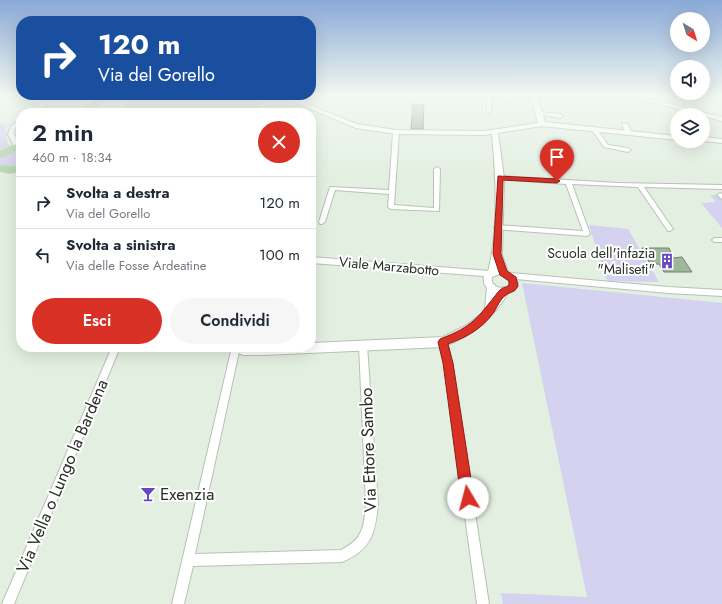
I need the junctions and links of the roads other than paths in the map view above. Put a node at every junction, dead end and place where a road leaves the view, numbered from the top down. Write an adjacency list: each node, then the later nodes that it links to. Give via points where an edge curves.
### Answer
1 (347, 122): 6 (street)
2 (542, 124): 5 (street); 7 (street)
3 (625, 124): 8 (street)
4 (16, 125): 11 (street, via 11,134)
5 (595, 130): 8 (street); 14 (street, via 606,146)
6 (396, 132): 7 (street); 25 (street)
7 (495, 132): 21 (street)
8 (629, 134): 9 (street)
9 (670, 137)
10 (710, 140): 12 (street)
11 (16, 141)
12 (722, 141)
13 (16, 147): 15 (main road)
14 (628, 150)
15 (0, 155)
16 (0, 168): 17 (main road)
17 (16, 169)
18 (437, 169): 25 (street, via 437,210 391,207)
19 (16, 170): 20 (main road)
20 (0, 176)
21 (500, 178): 22 (street); 27 (street)
22 (568, 182): 23 (street); 27 (street, via 586,234)
23 (640, 186): 24 (street); 28 (street)
24 (722, 187)
25 (392, 192): 26 (street, via 332,188)
26 (322, 222)
27 (497, 227): 29 (street)
28 (670, 229)
29 (497, 254): 32 (street); 33 (street)
30 (316, 260): 31 (street, Viale Marzabotto)
31 (467, 272): 32 (street, Viale Marzabotto); 34 (street, Viale Marzabotto)
32 (491, 273): 33 (street, Viale Marzabotto); 34 (street, via 487,280)
33 (509, 277): 35 (street, via 512,288); 36 (street)
34 (490, 287): 35 (street, Viale Marzabotto); 37 (street)
35 (504, 291): 37 (street)
36 (722, 293)
37 (490, 310): 38 (street, via 474,328)
38 (443, 342): 39 (street); 46 (street)
39 (363, 345): 40 (street); 43 (street, Via Ettore Sambo, via 372,505 369,531 364,541 353,551 342,556)
40 (316, 347)
41 (114, 352): 44 (street, Via Vella o Lungo la Bardena)
42 (240, 352): 43 (street)
43 (188, 560): 45 (street)
44 (8, 604)
45 (178, 604)
46 (483, 604)

